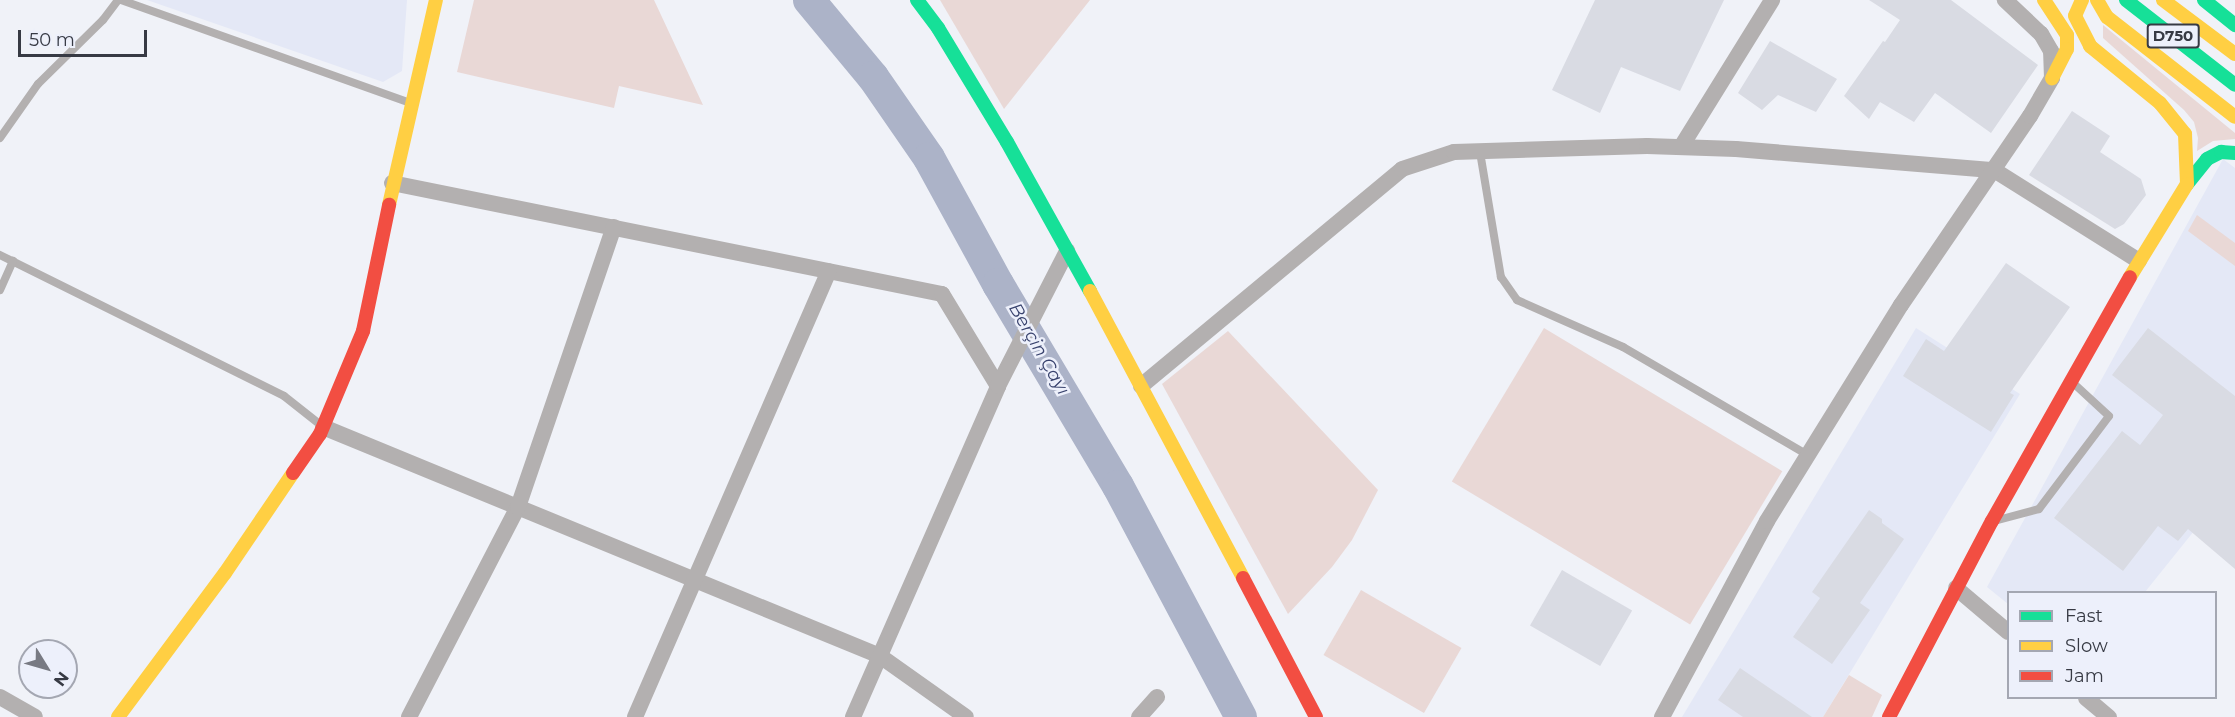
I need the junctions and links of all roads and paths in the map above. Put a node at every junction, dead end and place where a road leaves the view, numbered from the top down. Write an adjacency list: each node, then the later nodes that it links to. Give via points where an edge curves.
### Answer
1 (119, 0): 16 (lane); 18 (lane, via 38,84)
2 (436, 0): 16 (main road)
3 (917, 0): 27 (main road, via 1008,142)
4 (1772, 0): 19 (street)
5 (2005, 0): 14 (street, via 2041,34 2051,51)
6 (2044, 0): 14 (main road, via 2067,35 2067,49)
7 (2082, 0): 24 (main road, via 2075,16 2090,46 2160,103 2185,134)
8 (2097, 0): 17 (main road, via 2107,17)
9 (2126, 0): 15 (main road, D750)
10 (2163, 0): 13 (main road, D750)
11 (2204, 0): 12 (main road)
12 (2235, 25)
13 (2235, 54)
14 (2052, 78): 22 (street)
15 (2235, 85)
16 (411, 103): 23 (main road)
17 (2235, 117)
18 (0, 138)
19 (1682, 147): 20 (street); 22 (street)
20 (1480, 152): 34 (street, via 1454,152 1402,169); 36 (lane, via 1501,277 1517,300 1623,347)
21 (2235, 153): 24 (main road, via 2221,152 2207,159)
22 (1994, 170): 29 (street); 36 (street, via 1901,305)
23 (392, 183): 25 (street); 35 (main road, via 363,331)
24 (2187, 184): 29 (main road)
25 (614, 227): 30 (street); 37 (street)
26 (0, 255): 28 (lane)
27 (1065, 256): 33 (street); 34 (main road)
28 (13, 261): 31 (lane); 35 (lane, via 284,396)
29 (2139, 261): 32 (main road)
30 (829, 271): 33 (street, via 942,294); 39 (street)
31 (0, 290)
32 (2071, 380): 38 (main road); 38 (lane, via 2109,416 2039,509)
33 (1001, 381): 42 (street)
34 (1142, 386): 53 (main road)
35 (323, 427): 37 (street); 47 (main road, via 225,573)
36 (1808, 455): 54 (street, via 1767,521)
37 (518, 507): 39 (street); 48 (street)
38 (1992, 521): 40 (main road)
39 (695, 580): 42 (street); 49 (street)
40 (1956, 588): 41 (street); 55 (main road)
41 (2007, 631)
42 (880, 656): 50 (street); 51 (street)
43 (0, 697): 46 (street)
44 (1158, 698): 52 (street)
45 (2087, 699): 56 (street)
46 (34, 717)
47 (118, 717)
48 (409, 717)
49 (635, 717)
50 (853, 717)
51 (966, 717)
52 (1139, 717)
53 (1317, 717)
54 (1662, 717)
55 (1889, 717)
56 (2109, 717)

